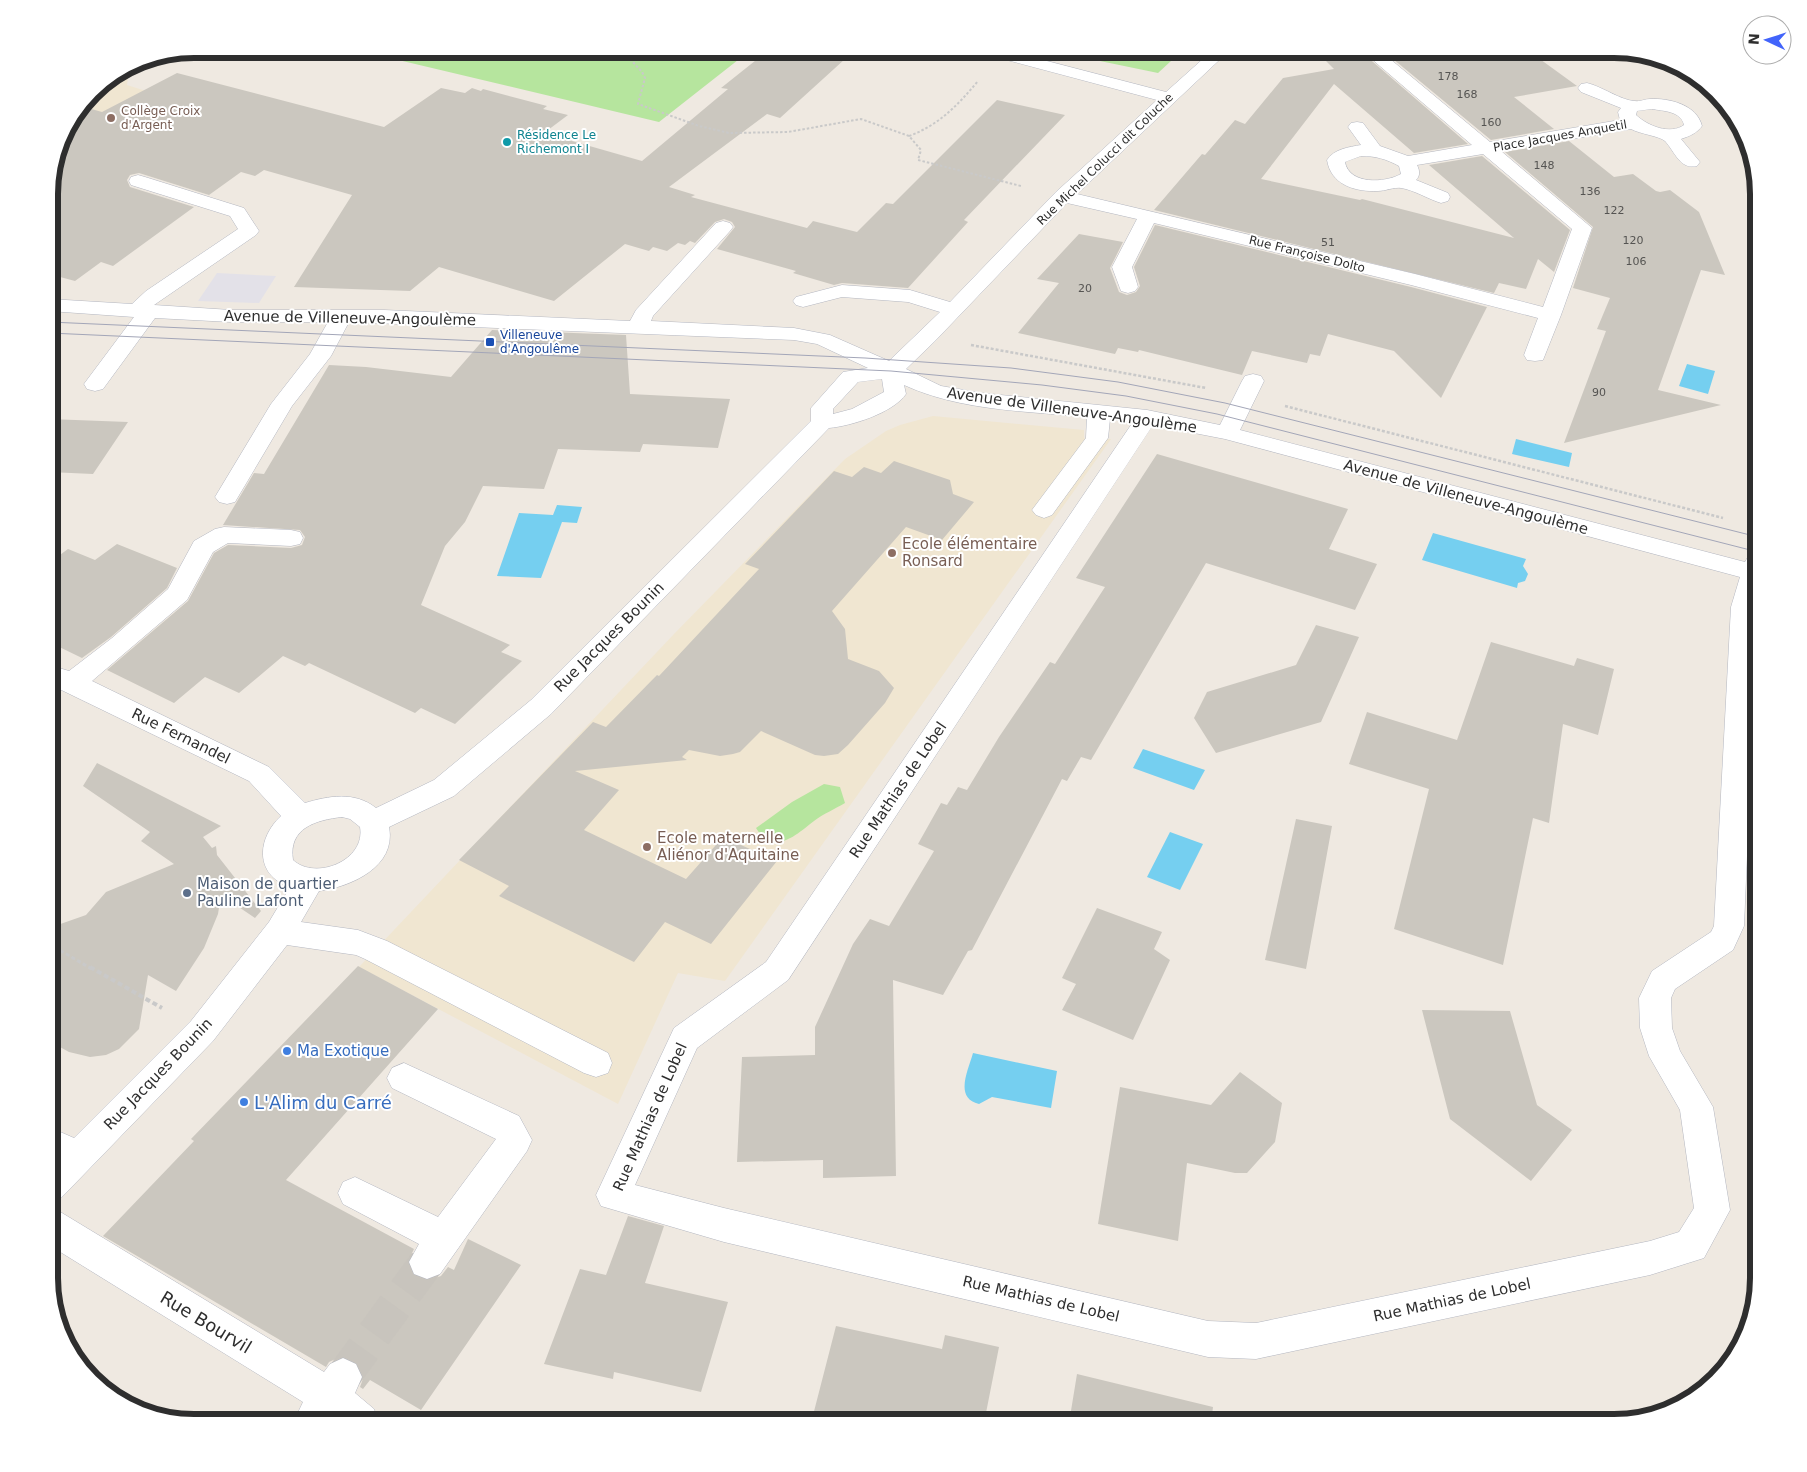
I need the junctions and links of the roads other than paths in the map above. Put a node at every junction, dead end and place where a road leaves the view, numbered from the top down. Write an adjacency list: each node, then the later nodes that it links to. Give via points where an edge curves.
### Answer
1 (1014, 58): 5 (street)
2 (1213, 58): 5 (street, Rue Michel Colucci dit Coluche)
3 (1379, 58): 9 (street)
4 (1586, 88): 6 (street)
5 (1169, 98): 15 (street, Rue Michel Colucci dit Coluche)
6 (1632, 115): 8 (street, Place Jacques Anquetil, via 1654,132); 8 (street, Place Jacques Anquetil, via 1652,104 1687,114 1693,120 1689,130); 9 (street, Place Jacques Anquetil)
7 (1357, 127): 10 (street)
8 (1668, 134): 12 (street)
9 (1487, 148): 11 (street, Place Jacques Anquetil); 24 (street, via 1582,228)
10 (1374, 151): 11 (street, via 1396,156); 14 (street, via 1354,151 1343,155 1336,160 1336,167 1340,174 1363,184)
11 (1405, 162): 14 (street, via 1410,176)
12 (1691, 162)
13 (138, 181): 23 (street, via 237,212 249,230 153,294)
14 (1403, 182): 16 (street)
15 (1063, 196): 17 (street, Rue Françoise Dolto); 22 (street, Rue Michel Colucci dit Coluche)
16 (1441, 198)
17 (1148, 216): 19 (street, via 1122,267); 24 (street, Rue Françoise Dolto)
18 (723, 227): 26 (street, via 643,314)
19 (1128, 287)
20 (803, 302): 22 (street, via 842,291 910,296)
21 (58, 306): 23 (street, Avenue de Villeneuve-Angoulème)
22 (953, 310): 28 (street, Rue Michel Colucci dit Coluche)
23 (143, 311): 25 (street, Avenue de Villeneuve-Angoulème); 30 (street)
24 (1551, 315): 27 (street)
25 (341, 317): 26 (street, Avenue de Villeneuve-Angoulème); 35 (street, via 320,356 282,404)
26 (638, 327): 28 (street, Avenue de Villeneuve-Angoulème, via 781,333 813,338)
27 (1535, 355)
28 (890, 371): 31 (street, Avenue de Villeneuve-Angoulème, via 935,391 981,400); 33 (street, Rue Jacques Bounin, via 851,377 822,408); 33 (street, via 895,394 874,408 842,420)
29 (1252, 381): 34 (street)
30 (95, 384)
31 (1099, 411): 32 (street, Avenue de Villeneuve-Angoulème); 36 (street, via 1097,438)
32 (1146, 418): 34 (street, Avenue de Villeneuve-Angoulème); 39 (street, Rue Mathias de Lobel, via 777,971 685,1038 613,1195 1198,1337 1231,1341 1256,1342 1650,1258 1691,1246 1712,1210 1696,1107 1665,1056 1656,1028 1655,998 1663,980 1722,941 1729,926 1744,607)
33 (822, 422): 42 (street, Rue Jacques Bounin, via 505,739 444,788)
34 (1227, 433): 38 (street, Avenue de Villeneuve-Angoulème)
35 (227, 498)
36 (1044, 510)
37 (292, 538): 40 (street, via 224,535 203,547 178,594 121,644)
38 (1750, 567)
39 (1750, 584)
40 (60, 679): 41 (street, Rue Fernandel, via 259,774)
41 (300, 817): 42 (street, via 321,808 342,806 360,811); 43 (street, via 285,831 277,848 279,864 291,876)
42 (373, 822): 43 (street, via 376,838 369,854 353,869 333,879)
43 (310, 881): 44 (street, Rue Jacques Bounin)
44 (280, 931): 45 (street, via 358,943 376,950); 47 (street, Rue Jacques Bounin, via 202,1031)
45 (596, 1063)
46 (404, 1078): 49 (street, via 508,1127 515,1140 436,1250)
47 (63, 1150): 48 (street, Rue Jacques Bounin)
48 (58, 1163)
49 (355, 1193)
50 (58, 1231): 51 (street, Rue Bourvil)
51 (328, 1399): 52 (street, Rue Bourvil)
52 (348, 1414)

